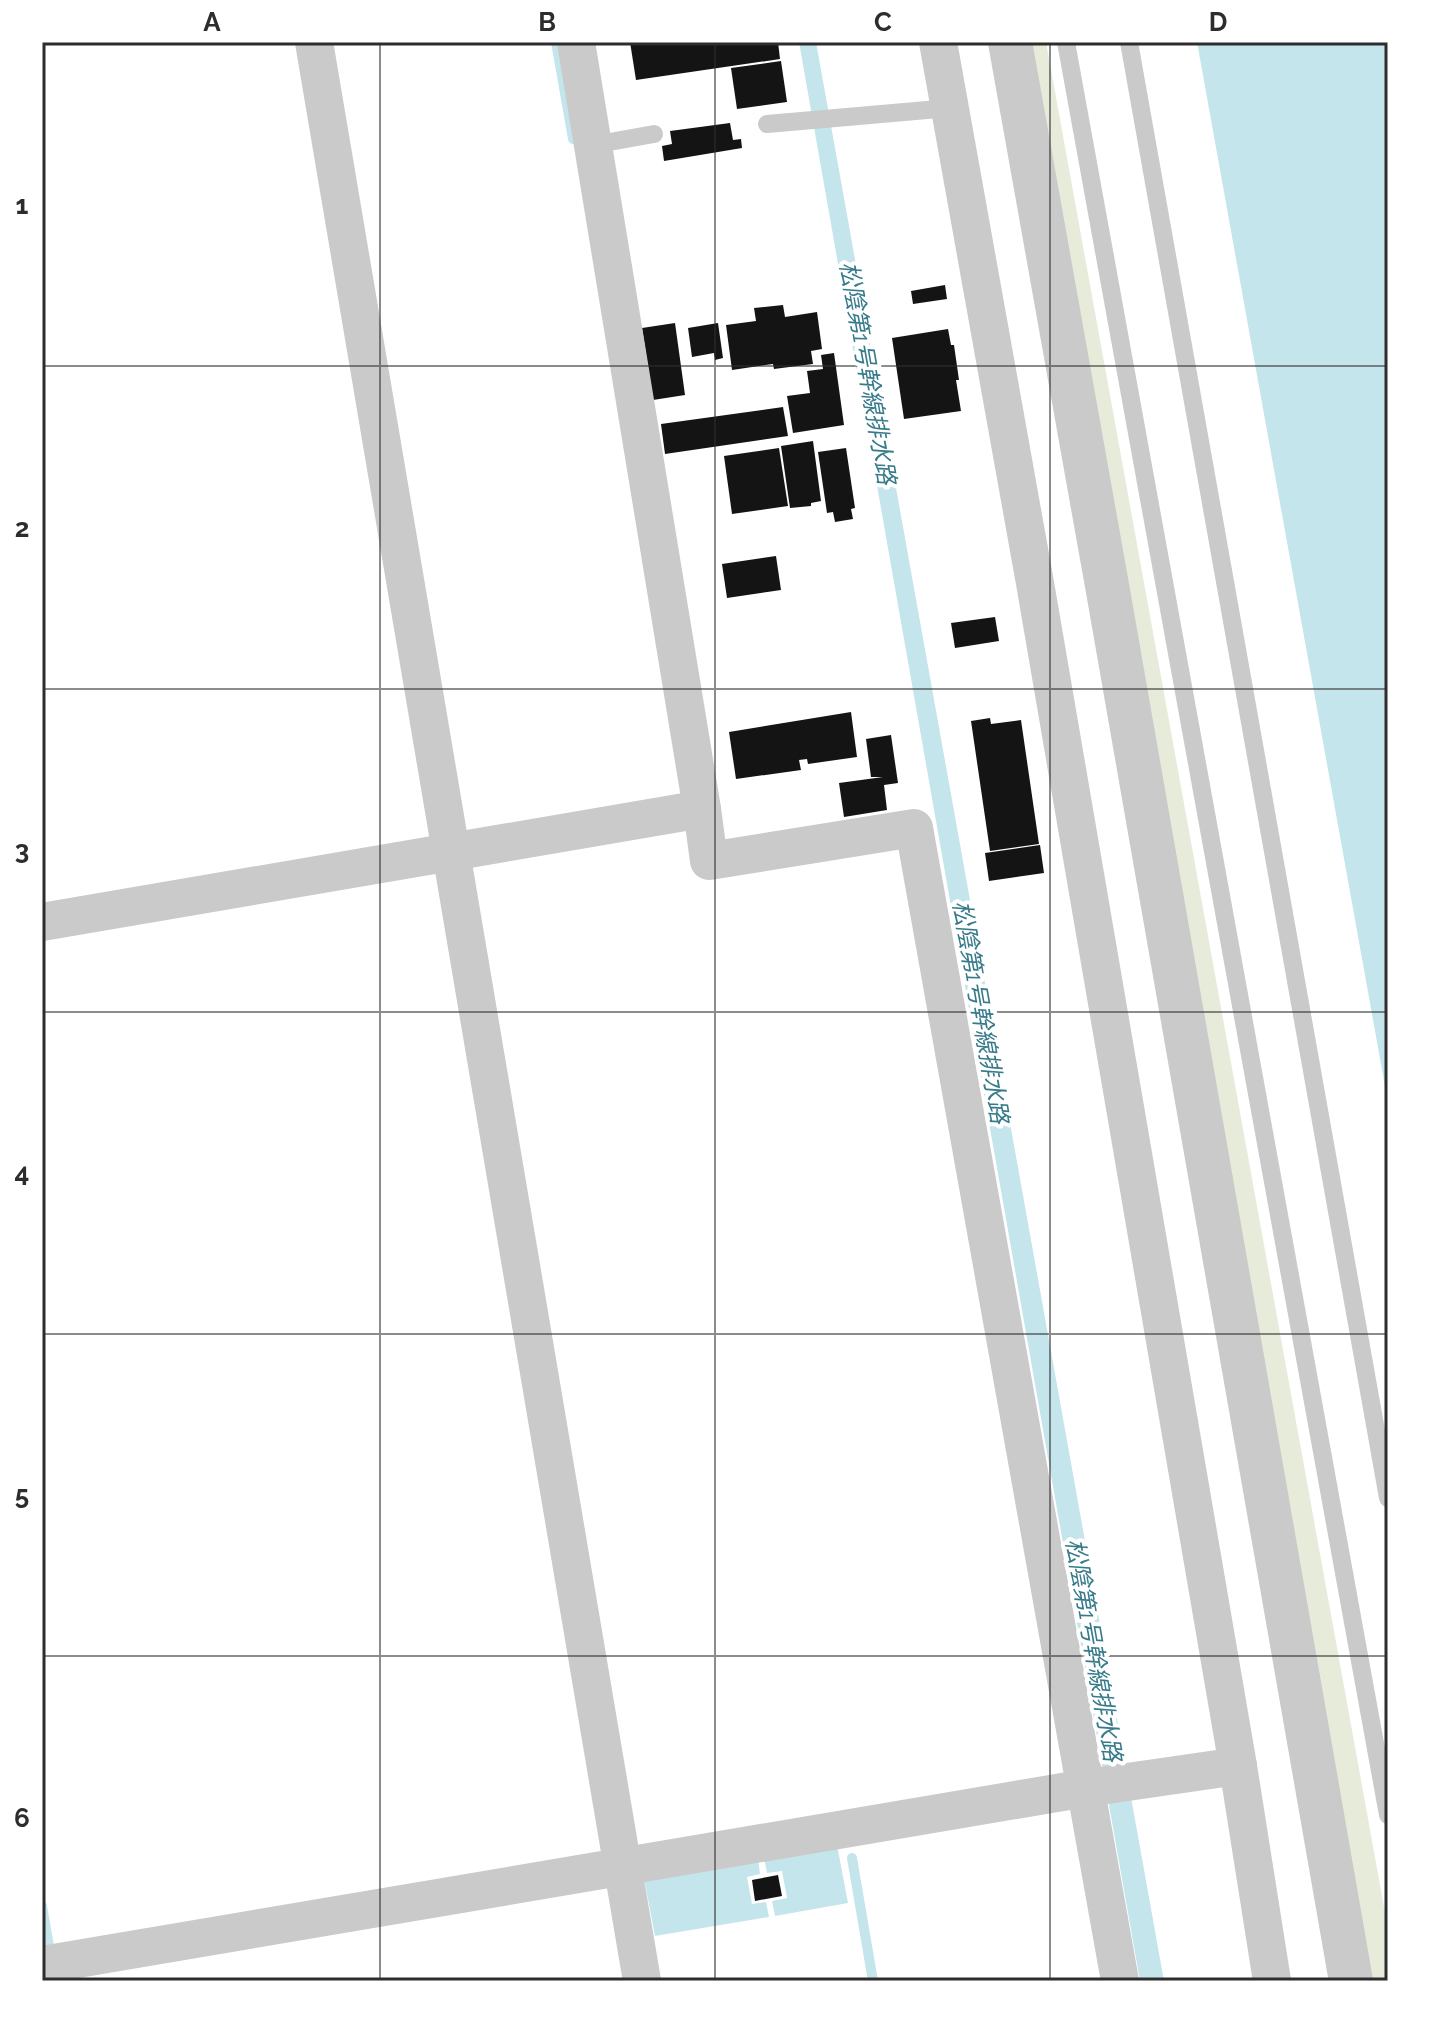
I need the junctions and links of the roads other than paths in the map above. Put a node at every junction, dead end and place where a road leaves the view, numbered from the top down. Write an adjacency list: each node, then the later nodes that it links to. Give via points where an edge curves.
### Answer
1 (314, 42): 12 (street)
2 (576, 42): 10 (street)
3 (938, 42): 7 (street)
4 (1010, 42): 23 (street)
5 (1066, 42): 17 (lane)
6 (1129, 42): 14 (lane)
7 (950, 108): 8 (lane); 15 (street)
8 (767, 124)
9 (654, 134): 10 (lane)
10 (593, 145): 11 (street)
11 (702, 809): 12 (street); 16 (street, via 709,861 914,828)
12 (451, 853): 13 (street); 18 (street)
13 (42, 922)
14 (1388, 1498)
15 (1238, 1766): 16 (street); 22 (street)
16 (1086, 1788): 18 (street); 21 (street)
17 (1388, 1815)
18 (623, 1867): 19 (street); 20 (street)
19 (42, 1965)
20 (642, 1981)
21 (1120, 1981)
22 (1272, 1981)
23 (1351, 1981)

